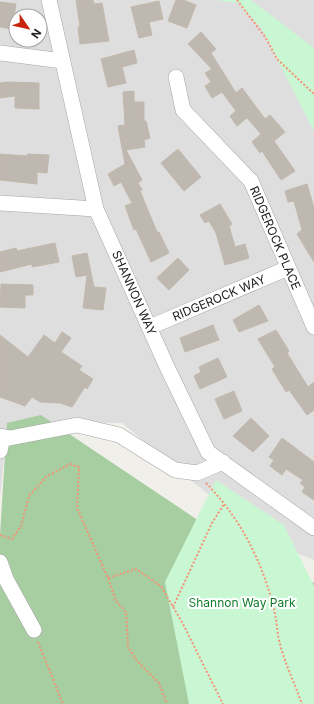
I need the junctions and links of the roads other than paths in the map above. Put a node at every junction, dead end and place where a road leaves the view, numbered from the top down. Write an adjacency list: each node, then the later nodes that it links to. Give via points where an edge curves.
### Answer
1 (49, 0): 3 (street, SHANNON WAY)
2 (0, 53): 3 (street)
3 (64, 61): 6 (street, SHANNON WAY)
4 (176, 77): 7 (street, RIDGEROCK PLACE, via 183,110 251,181)
5 (0, 203): 6 (street)
6 (96, 209): 8 (street, SHANNON WAY)
7 (288, 268): 8 (street, RIDGEROCK WAY); 9 (street, RIDGEROCK PLACE)
8 (150, 327): 11 (street, SHANNON WAY, via 208,452)
9 (314, 327)
10 (1, 441): 11 (street, via 77,425 119,435 175,470 197,473)
11 (223, 462): 12 (street, SHANNON WAY)
12 (314, 528)
13 (0, 562): 14 (street, via 6,579)
14 (34, 630)

